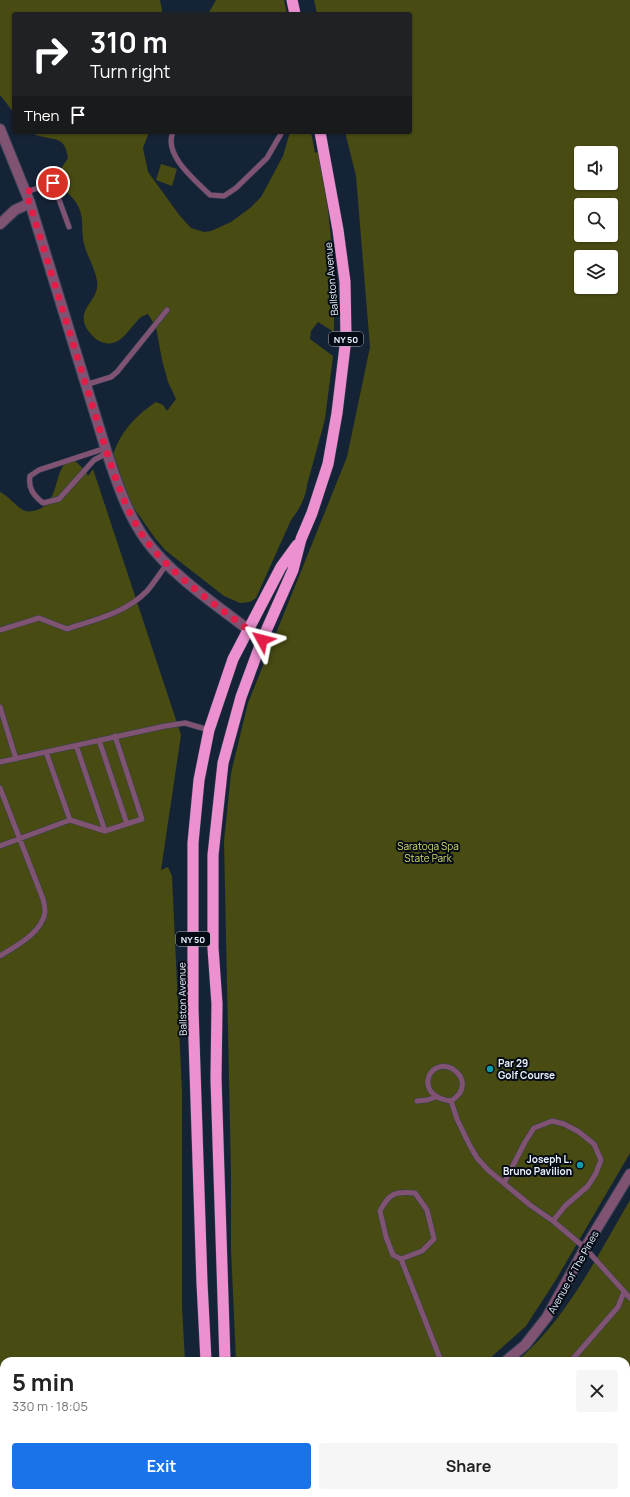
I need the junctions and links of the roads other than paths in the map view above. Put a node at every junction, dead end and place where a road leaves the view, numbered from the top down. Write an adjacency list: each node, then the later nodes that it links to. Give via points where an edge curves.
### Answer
1 (292, 0): 2 (highway)
2 (295, 12)
3 (0, 129): 7 (street)
4 (173, 134): 5 (lane, via 171,147 175,158 210,195 224,196 267,158)
5 (281, 134)
6 (320, 134): 14 (highway, Ballston Avenue / NY 50, via 345,282 346,338 338,413 328,464)
7 (26, 192): 8 (street); 10 (lane, via 53,183)
8 (30, 203): 9 (street, via 15,210); 12 (street)
9 (0, 224)
10 (69, 226)
11 (167, 310): 12 (lane, via 117,372 111,377)
12 (85, 385): 13 (street)
13 (106, 450): 13 (lane, via 59,499 43,503 34,496 29,482 30,476 39,470); 15 (street, via 129,511 146,539)
14 (301, 539): 16 (highway, Ballston Avenue / NY 50, via 281,567); 18 (highway, Ballston Avenue / NY 50, via 293,570)
15 (167, 564): 16 (street); 17 (lane, via 147,592 112,614 67,629 39,618)
16 (248, 629): 18 (street); 20 (highway, Ballston Avenue / NY 50, via 233,658)
17 (0, 630)
18 (262, 640): 45 (highway, Ballston Avenue / NY 50, via 241,697 223,763 213,855 213,948 217,1004 216,1079)
19 (0, 707): 25 (lane)
20 (209, 730): 21 (lane, via 185,723); 44 (highway, Ballston Avenue / NY 50, via 199,780 193,843 194,1010)
21 (115, 736): 22 (lane); 29 (lane, via 142,819)
22 (99, 740): 23 (lane); 29 (lane)
23 (76, 745): 24 (lane); 30 (lane)
24 (46, 752): 25 (lane); 28 (lane)
25 (16, 759): 26 (lane)
26 (0, 762)
27 (0, 788): 31 (lane)
28 (70, 820): 30 (lane); 31 (lane)
29 (127, 824): 30 (lane)
30 (105, 831)
31 (19, 839): 32 (lane); 33 (lane, via 43,899 45,912 39,926 26,939)
32 (0, 846)
33 (0, 956)
34 (436, 1097): 35 (lane); 36 (lane); 36 (lane, via 427,1086 428,1077 440,1066 448,1067 455,1070 463,1086 459,1095)
35 (417, 1101)
36 (451, 1101): 38 (lane, via 457,1119 477,1158)
37 (630, 1174): 40 (street, Avenue of The Pines)
38 (504, 1182): 39 (lane); 39 (lane, via 534,1128 552,1121 579,1132 594,1144 601,1160 588,1186 565,1206)
39 (553, 1221): 40 (lane)
40 (585, 1248): 42 (lane); 47 (street, Avenue of The Pines, via 547,1316 525,1346)
41 (401, 1259): 41 (lane, via 422,1251 434,1239 427,1210 415,1193 401,1192 386,1199 380,1211 393,1255); 46 (lane)
42 (624, 1292): 43 (lane); 48 (lane, via 618,1307)
43 (630, 1298)
44 (206, 1357)
45 (224, 1357)
46 (439, 1357)
47 (511, 1357)
48 (574, 1357)

